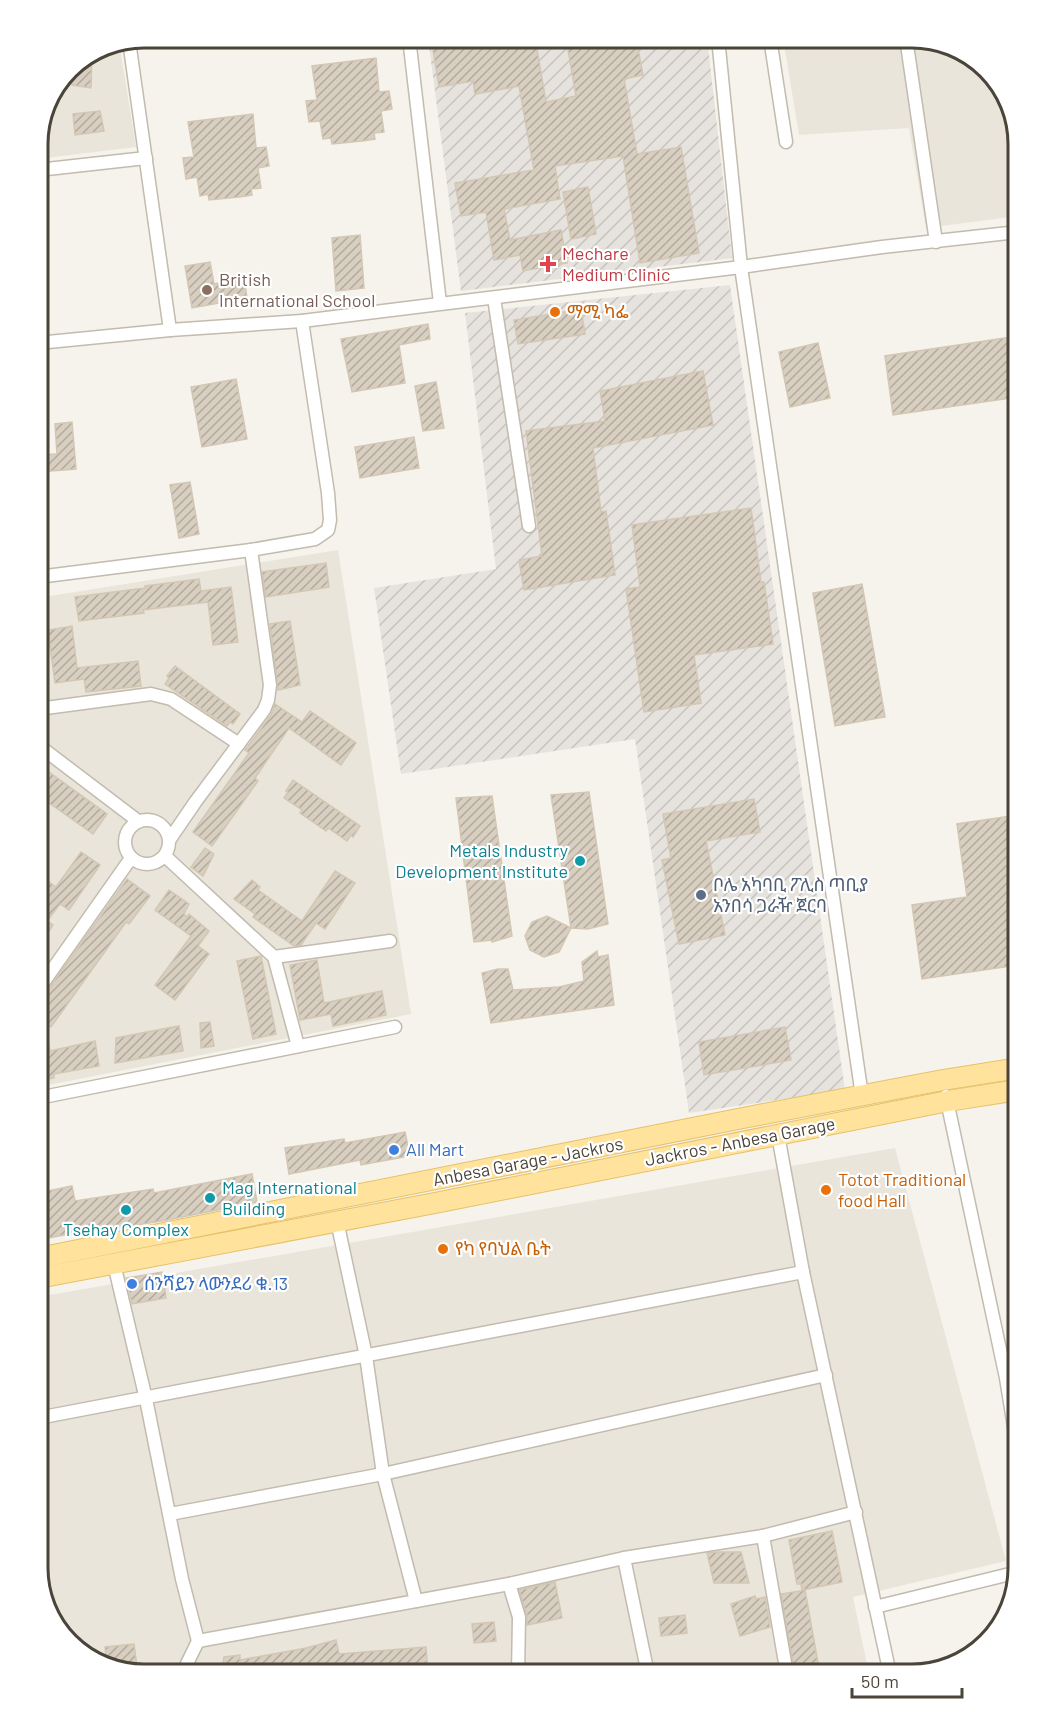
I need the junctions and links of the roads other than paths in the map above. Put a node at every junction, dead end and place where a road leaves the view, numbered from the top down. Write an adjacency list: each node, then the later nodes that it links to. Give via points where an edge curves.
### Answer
1 (410, 48): 13 (street)
2 (719, 48): 11 (street)
3 (772, 48): 6 (street)
4 (907, 48): 10 (street)
5 (130, 49): 7 (street)
6 (786, 142)
7 (146, 158): 8 (street); 15 (street)
8 (48, 169)
9 (1008, 233): 10 (street)
10 (936, 242): 11 (street)
11 (741, 267): 12 (street); 36 (street)
12 (494, 298): 13 (street); 17 (street)
13 (440, 303): 14 (street)
14 (302, 321): 15 (street); 18 (street, via 330,520 328,530 315,539)
15 (170, 330): 16 (street)
16 (48, 342)
17 (529, 526)
18 (251, 550): 19 (street); 21 (street, via 269,693 264,710)
19 (48, 576)
20 (48, 708): 21 (street, via 151,694 171,699)
21 (239, 744): 24 (street)
22 (48, 753): 23 (street)
23 (138, 821): 24 (street, via 156,821); 26 (street, via 126,833 124,842)
24 (170, 840): 25 (street)
25 (165, 856): 26 (street, via 148,865); 28 (street)
26 (131, 858): 29 (street)
27 (390, 941): 28 (street)
28 (274, 957): 31 (street)
29 (48, 976)
30 (395, 1028): 31 (street)
31 (298, 1046): 35 (street)
32 (1008, 1070): 33 (main road, Anbesa Garage - Jackros)
33 (943, 1080): 36 (main road, Anbesa Garage - Jackros); 37 (street)
34 (1008, 1092): 37 (main road, Jackros - Anbesa Garage)
35 (48, 1096)
36 (862, 1096): 39 (main road, Anbesa Garage - Jackros)
37 (947, 1102): 38 (main road, Jackros - Anbesa Garage); 48 (street)
38 (777, 1135): 40 (main road, Jackros - Anbesa Garage); 44 (street)
39 (561, 1155): 40 (main road); 42 (main road, Anbesa Garage - Jackros)
40 (566, 1176): 41 (main road, Jackros - Anbesa Garage)
41 (337, 1221): 43 (main road, Jackros - Anbesa Garage); 46 (street)
42 (48, 1256)
43 (114, 1264): 45 (main road, Jackros - Anbesa Garage); 49 (street)
44 (803, 1272): 46 (street); 47 (street)
45 (48, 1276)
46 (366, 1356): 49 (street); 51 (street)
47 (826, 1375): 51 (street); 52 (street)
48 (1008, 1390)
49 (146, 1399): 50 (street); 53 (street)
50 (48, 1416)
51 (383, 1474): 53 (street); 58 (street)
52 (856, 1512): 54 (street); 59 (street)
53 (170, 1514): 60 (street)
54 (763, 1536): 55 (street); 64 (street)
55 (624, 1557): 57 (street); 63 (street)
56 (1007, 1575): 59 (street)
57 (509, 1584): 58 (street); 62 (street, via 519,1617)
58 (416, 1601): 60 (street)
59 (875, 1607): 65 (street)
60 (198, 1641): 61 (street)
61 (187, 1664)
62 (518, 1664)
63 (646, 1664)
64 (785, 1664)
65 (888, 1664)

